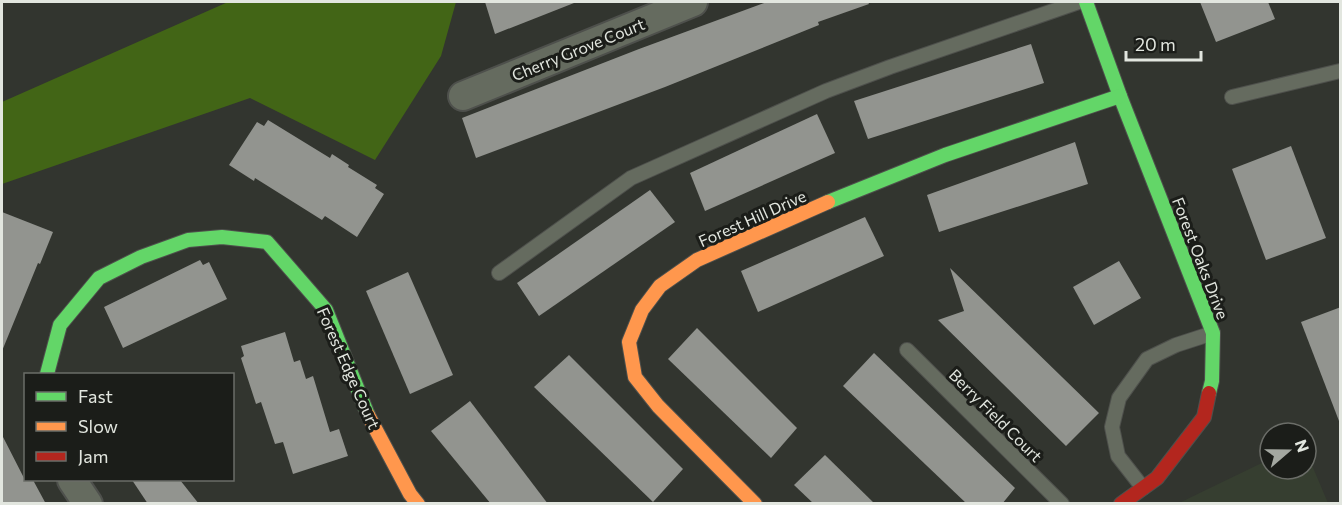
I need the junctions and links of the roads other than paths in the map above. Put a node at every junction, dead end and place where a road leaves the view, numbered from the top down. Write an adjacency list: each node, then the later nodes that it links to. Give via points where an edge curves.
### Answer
1 (693, 2): 5 (street, Cherry Grove Court)
2 (1079, 2): 8 (lane, via 826,91 641,173)
3 (1086, 2): 6 (street, Forest Oaks Drive)
4 (1341, 71): 7 (lane)
5 (463, 96)
6 (1120, 96): 9 (street, Forest Oaks Drive); 16 (street, Forest Hill Drive, via 860,188 697,260 660,286 642,310 629,342 635,377 658,406)
7 (1232, 97)
8 (499, 273)
9 (1213, 333): 13 (street, Forest Oaks Drive, via 1212,381 1204,417 1157,478); 13 (lane, via 1147,359 1119,398 1112,427 1118,456)
10 (907, 350): 17 (lane, Berry Field Court)
11 (48, 373): 15 (street, Forest Edge Court, via 60,325 99,278 188,240 222,237 267,242 327,310 363,405)
12 (73, 481): 14 (street)
13 (1143, 488): 18 (street, Forest Oaks Drive)
14 (88, 504)
15 (418, 504)
16 (755, 504)
17 (1062, 504)
18 (1121, 504)

